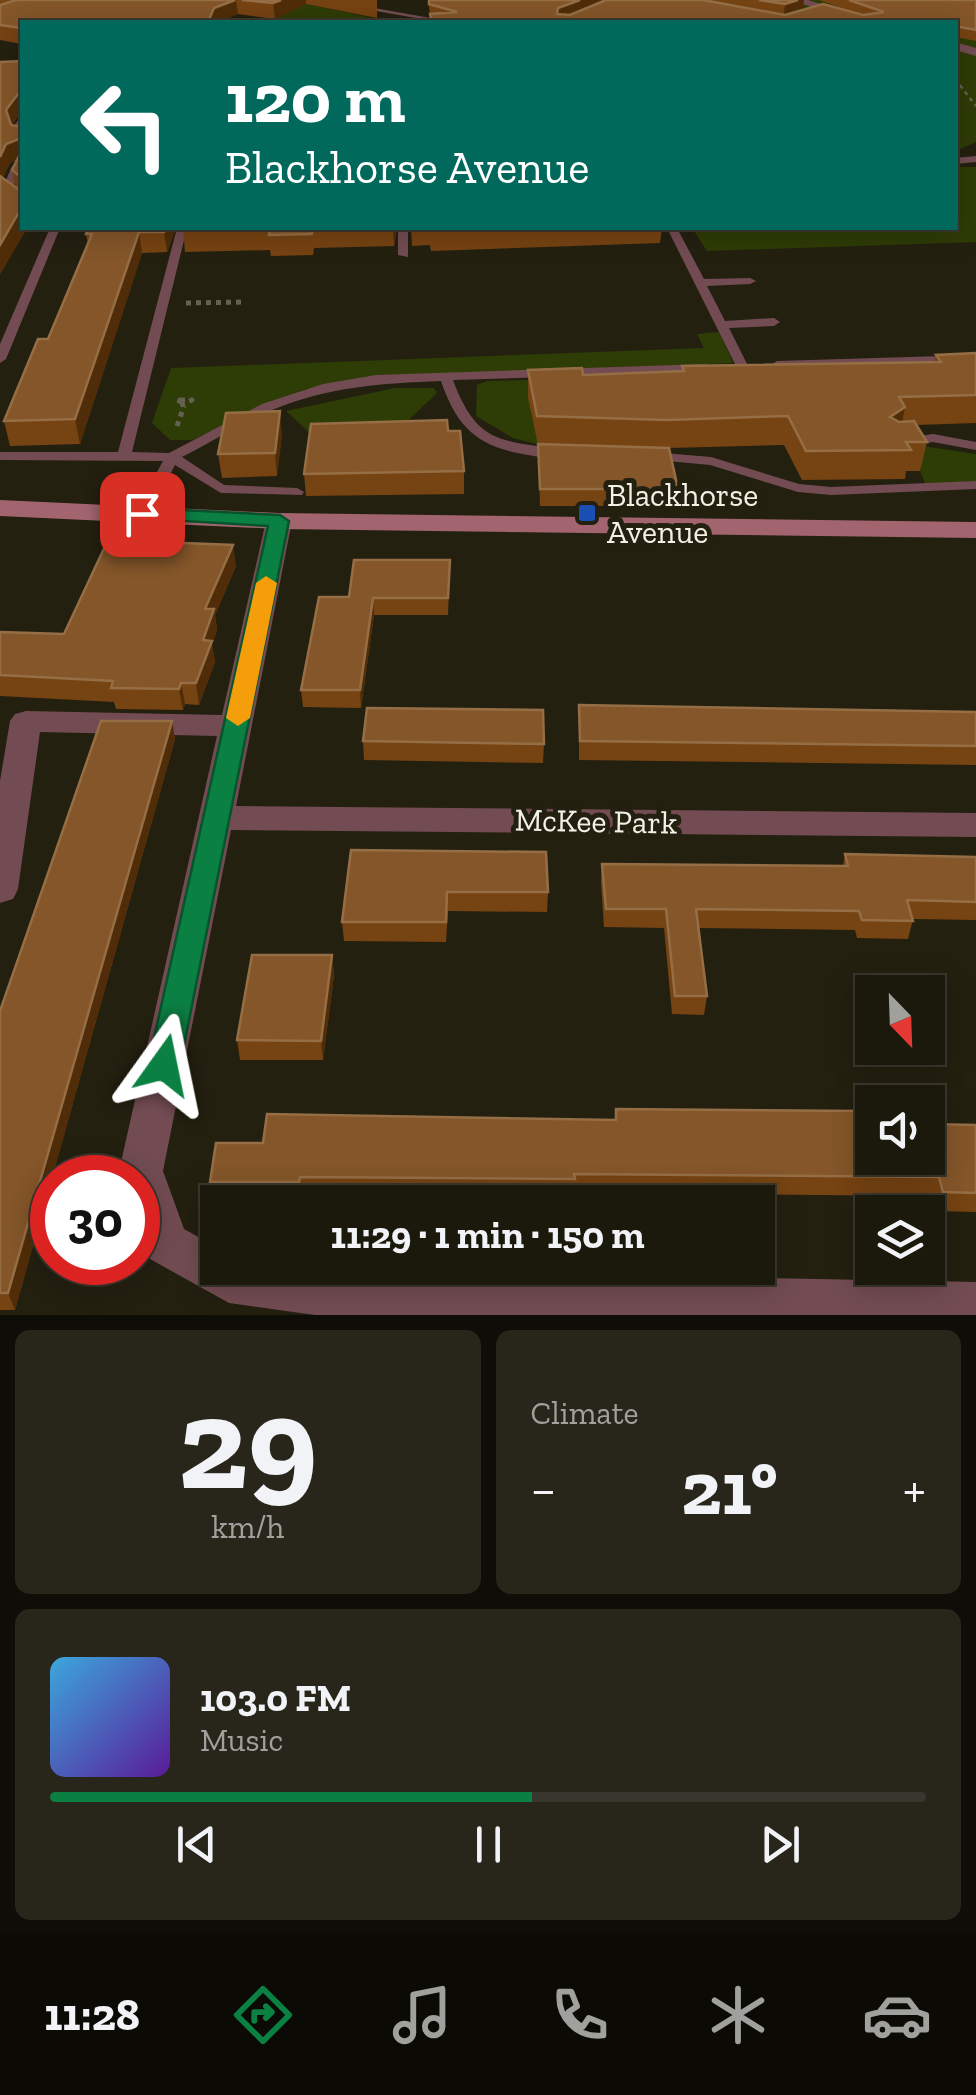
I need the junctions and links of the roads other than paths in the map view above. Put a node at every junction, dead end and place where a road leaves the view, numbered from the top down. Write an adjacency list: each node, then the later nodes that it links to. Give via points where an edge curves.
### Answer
1 (316, 0): 3 (lane)
2 (792, 5): 4 (street)
3 (436, 20)
4 (866, 20)
5 (20, 123): 6 (lane)
6 (0, 133)
7 (20, 167): 8 (lane, via 6,192)
8 (20, 201): 9 (lane)
9 (0, 204)
10 (54, 230): 18 (lane)
11 (181, 230): 30 (lane)
12 (403, 230): 14 (lane)
13 (673, 230): 16 (lane)
14 (404, 254)
15 (750, 281): 16 (lane)
16 (700, 282): 20 (lane)
17 (0, 306): 18 (lane)
18 (23, 306): 21 (lane)
19 (774, 322): 20 (lane)
20 (721, 325): 23 (lane)
21 (0, 359)
22 (976, 359): 23 (lane)
23 (742, 366): 24 (lane)
24 (446, 375): 27 (lane, via 463,422 484,437 532,452); 31 (lane, via 376,379 300,395)
25 (895, 444): 26 (lane, via 933,438)
26 (976, 446)
27 (584, 454)
28 (637, 455): 32 (lane, via 711,461 784,485 831,491)
29 (0, 456): 30 (lane)
30 (124, 457): 31 (lane)
31 (172, 457): 33 (lane, via 221,489); 35 (lane)
32 (976, 485)
33 (288, 506): 35 (main road); 36 (main road); 37 (street)
34 (0, 508): 35 (main road)
35 (142, 514)
36 (976, 530)
37 (236, 726): 38 (street); 40 (street, via 26,720)
38 (217, 818): 39 (street, McKee Park); 41 (street, via 142,1171 166,1244 229,1280 323,1293)
39 (976, 825)
40 (0, 889)
41 (976, 1304)

